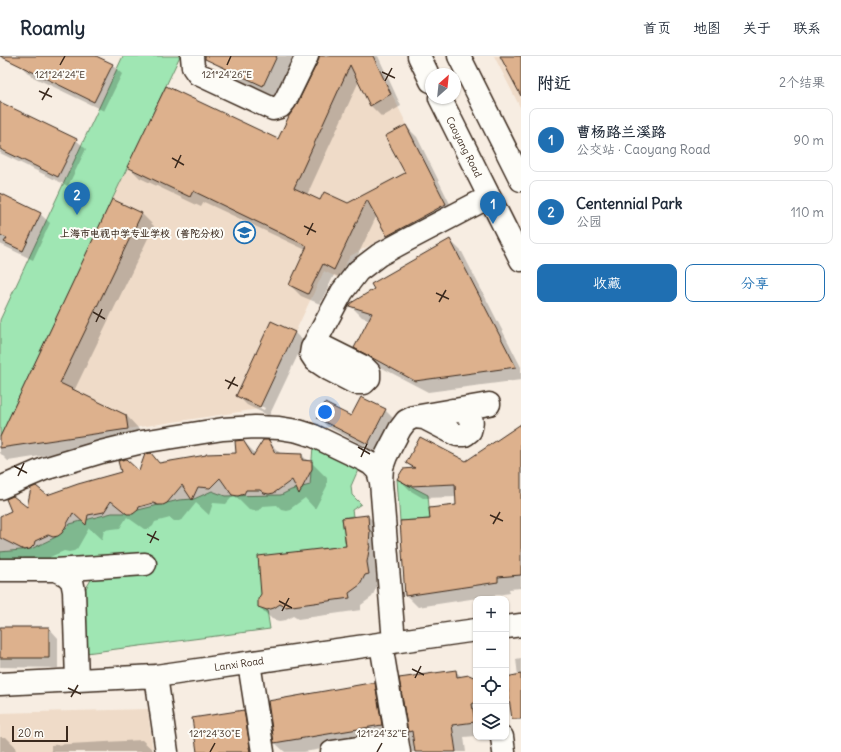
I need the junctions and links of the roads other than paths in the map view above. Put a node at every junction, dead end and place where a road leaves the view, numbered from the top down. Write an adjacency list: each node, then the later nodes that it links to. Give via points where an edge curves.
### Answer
1 (192, 56): 2 (street, via 193,67 198,74 274,109 285,101)
2 (307, 56)
3 (419, 56): 5 (street)
4 (459, 56): 7 (street)
5 (425, 68)
6 (443, 104): 8 (street, Caoyang Road)
7 (521, 180)
8 (489, 198): 9 (street, Caoyang Road); 10 (street, via 397,245 358,270 342,292)
9 (521, 260)
10 (319, 334)
11 (489, 404): 12 (street, via 414,417 406,421)
12 (390, 449): 13 (street, via 381,458 373,461); 14 (street, via 382,467)
13 (362, 459): 14 (street, via 378,471); 15 (street, via 298,431 255,426 142,442 44,470)
14 (380, 482): 24 (street)
15 (0, 488)
16 (145, 564): 17 (street)
17 (93, 567): 19 (street); 20 (street, via 79,574)
18 (0, 570): 19 (street)
19 (56, 570): 20 (street, via 72,581)
20 (74, 591): 27 (street)
21 (521, 625): 22 (street)
22 (509, 627)
23 (473, 630): 24 (street, Lanxi Road)
24 (388, 643): 25 (street, Lanxi Road); 30 (street)
25 (249, 663): 26 (street, Lanxi Road); 32 (street)
26 (156, 676): 27 (street, Lanxi Road); 31 (street)
27 (77, 680): 28 (street, Lanxi Road)
28 (0, 684)
29 (502, 740): 34 (street)
30 (398, 747): 33 (street)
31 (167, 752)
32 (263, 752)
33 (332, 752)
34 (504, 752)

